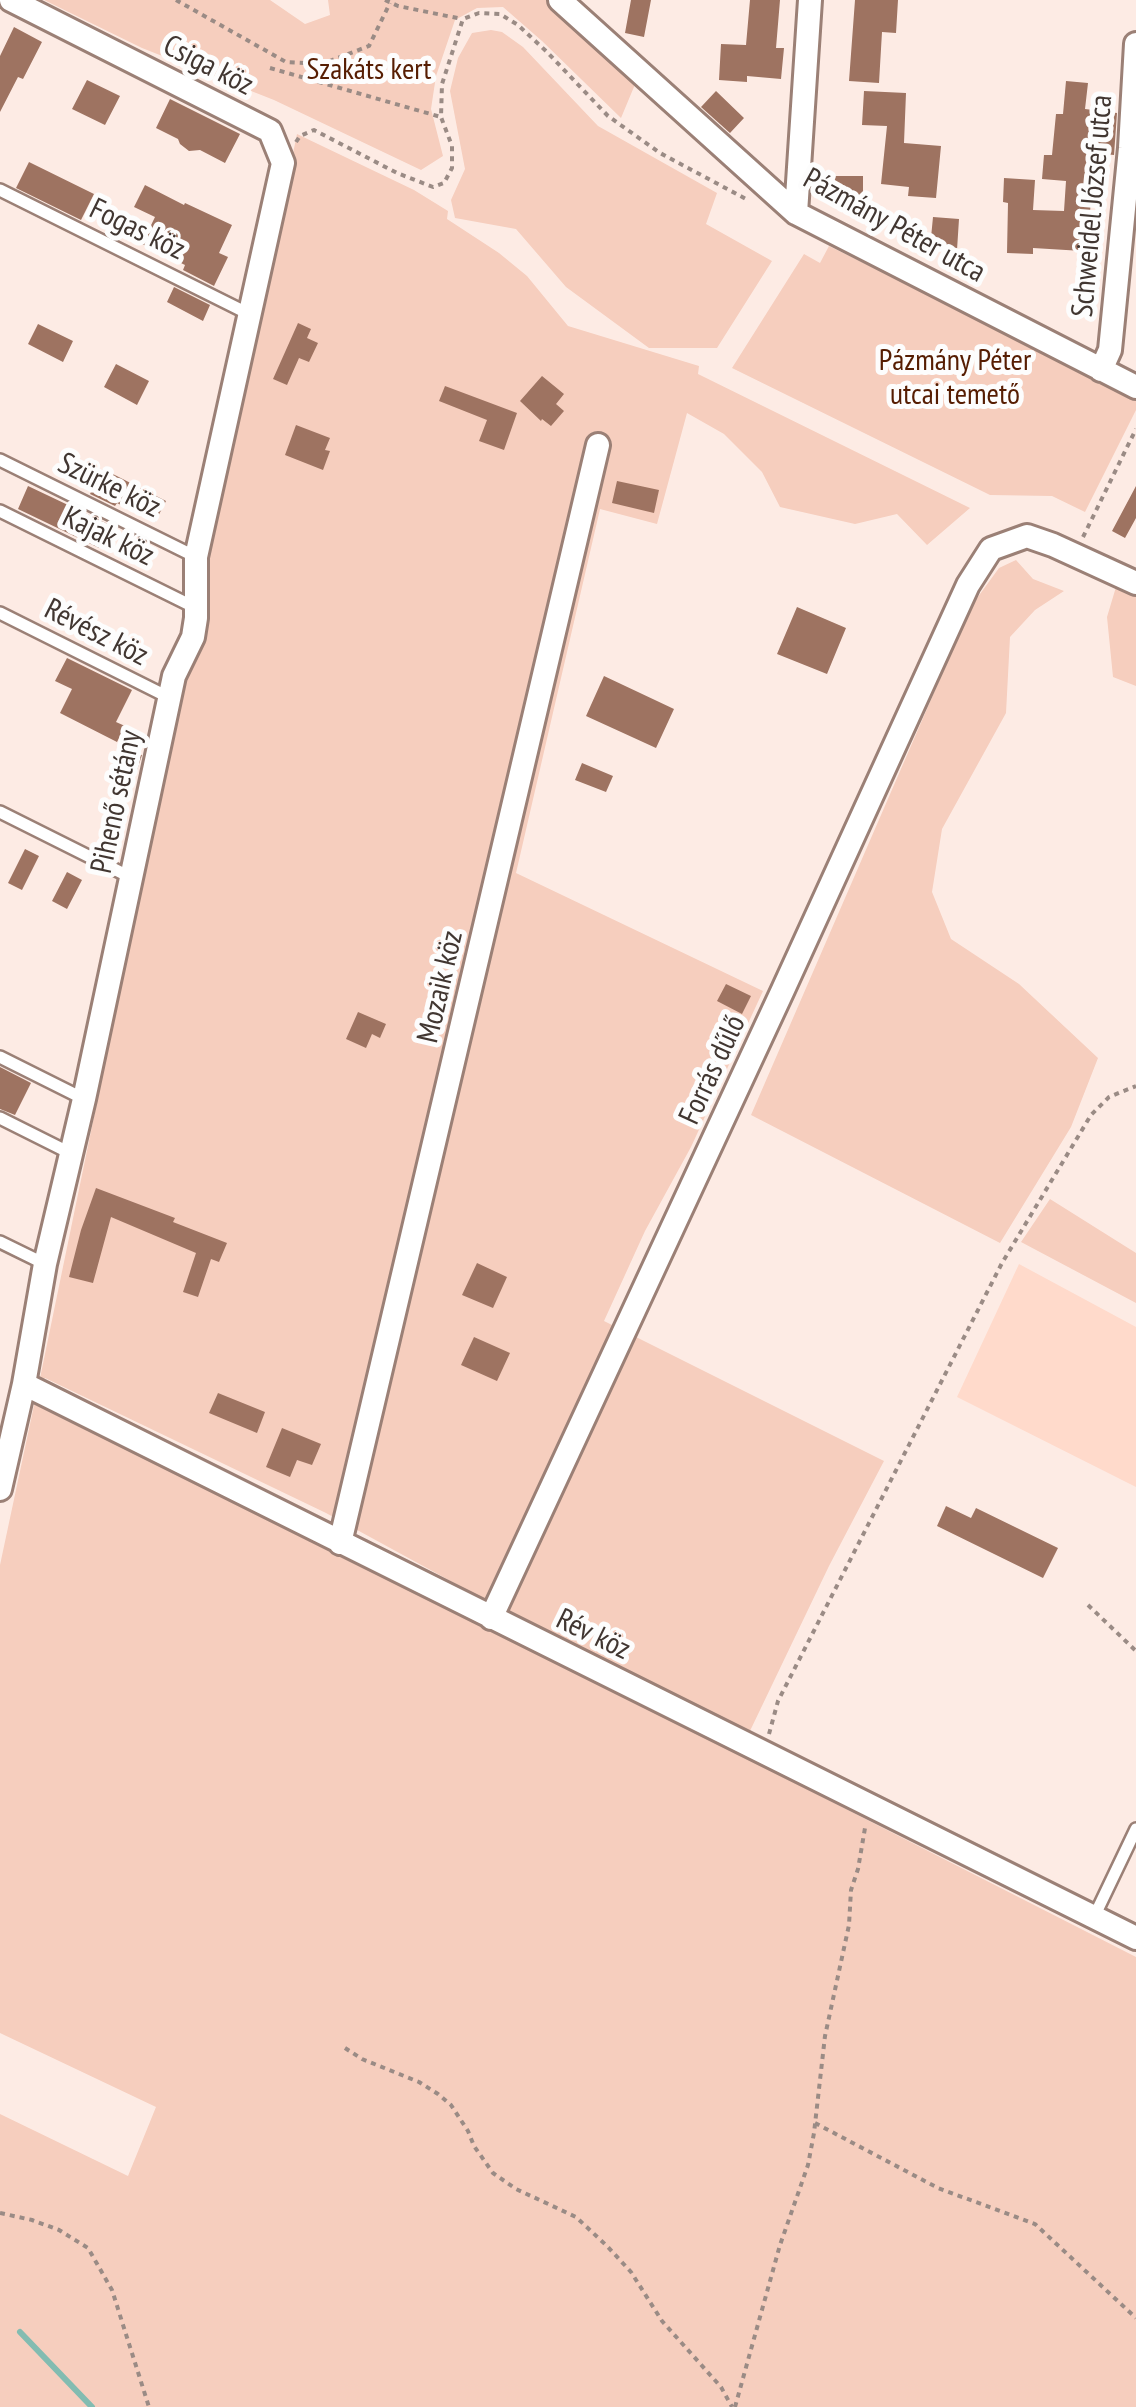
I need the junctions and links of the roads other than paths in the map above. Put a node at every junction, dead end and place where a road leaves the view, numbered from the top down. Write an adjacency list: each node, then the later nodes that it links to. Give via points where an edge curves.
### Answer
1 (11, 0): 5 (street, Csiga köz, via 270,131)
2 (560, 0): 7 (street, Pázmány Péter utca)
3 (810, 0): 7 (street)
4 (1136, 44): 9 (street, Schweidel József utca, via 1112,332)
5 (283, 163): 8 (street, Pihenő sétány)
6 (0, 190): 8 (lane, Fogas köz)
7 (796, 212): 9 (street, Pázmány Péter utca)
8 (251, 314): 14 (street, Pihenő sétány)
9 (1101, 370): 10 (street, Pázmány Péter utca)
10 (1136, 387)
11 (598, 445): 29 (street, Mozaik köz)
12 (0, 460): 14 (lane, Szürke köz)
13 (0, 511): 16 (lane, Kajak köz)
14 (196, 557): 16 (street, Pihenő sétány)
15 (1136, 583): 30 (street, Forrás dűlő, via 1028,536 991,549 968,585)
16 (194, 607): 18 (street, Pihenő sétány, via 193,637)
17 (0, 614): 18 (lane, Révész köz)
18 (170, 698): 20 (street, Pihenő sétány)
19 (0, 812): 20 (lane)
20 (132, 878): 22 (street, Pihenő sétány)
21 (0, 1057): 22 (lane)
22 (84, 1099): 24 (street, Pihenő sétány)
23 (0, 1118): 24 (lane)
24 (72, 1154): 26 (street, Pihenő sétány)
25 (0, 1242): 26 (lane)
26 (45, 1264): 27 (street, Pihenő sétány)
27 (24, 1384): 28 (street, Pihenő sétány); 29 (street, Rév köz)
28 (0, 1489)
29 (340, 1543): 30 (street, Rév köz)
30 (491, 1618): 32 (street, Rév köz)
31 (1136, 1829): 32 (lane)
32 (1094, 1917): 33 (street, Rév köz)
33 (1136, 1938)

